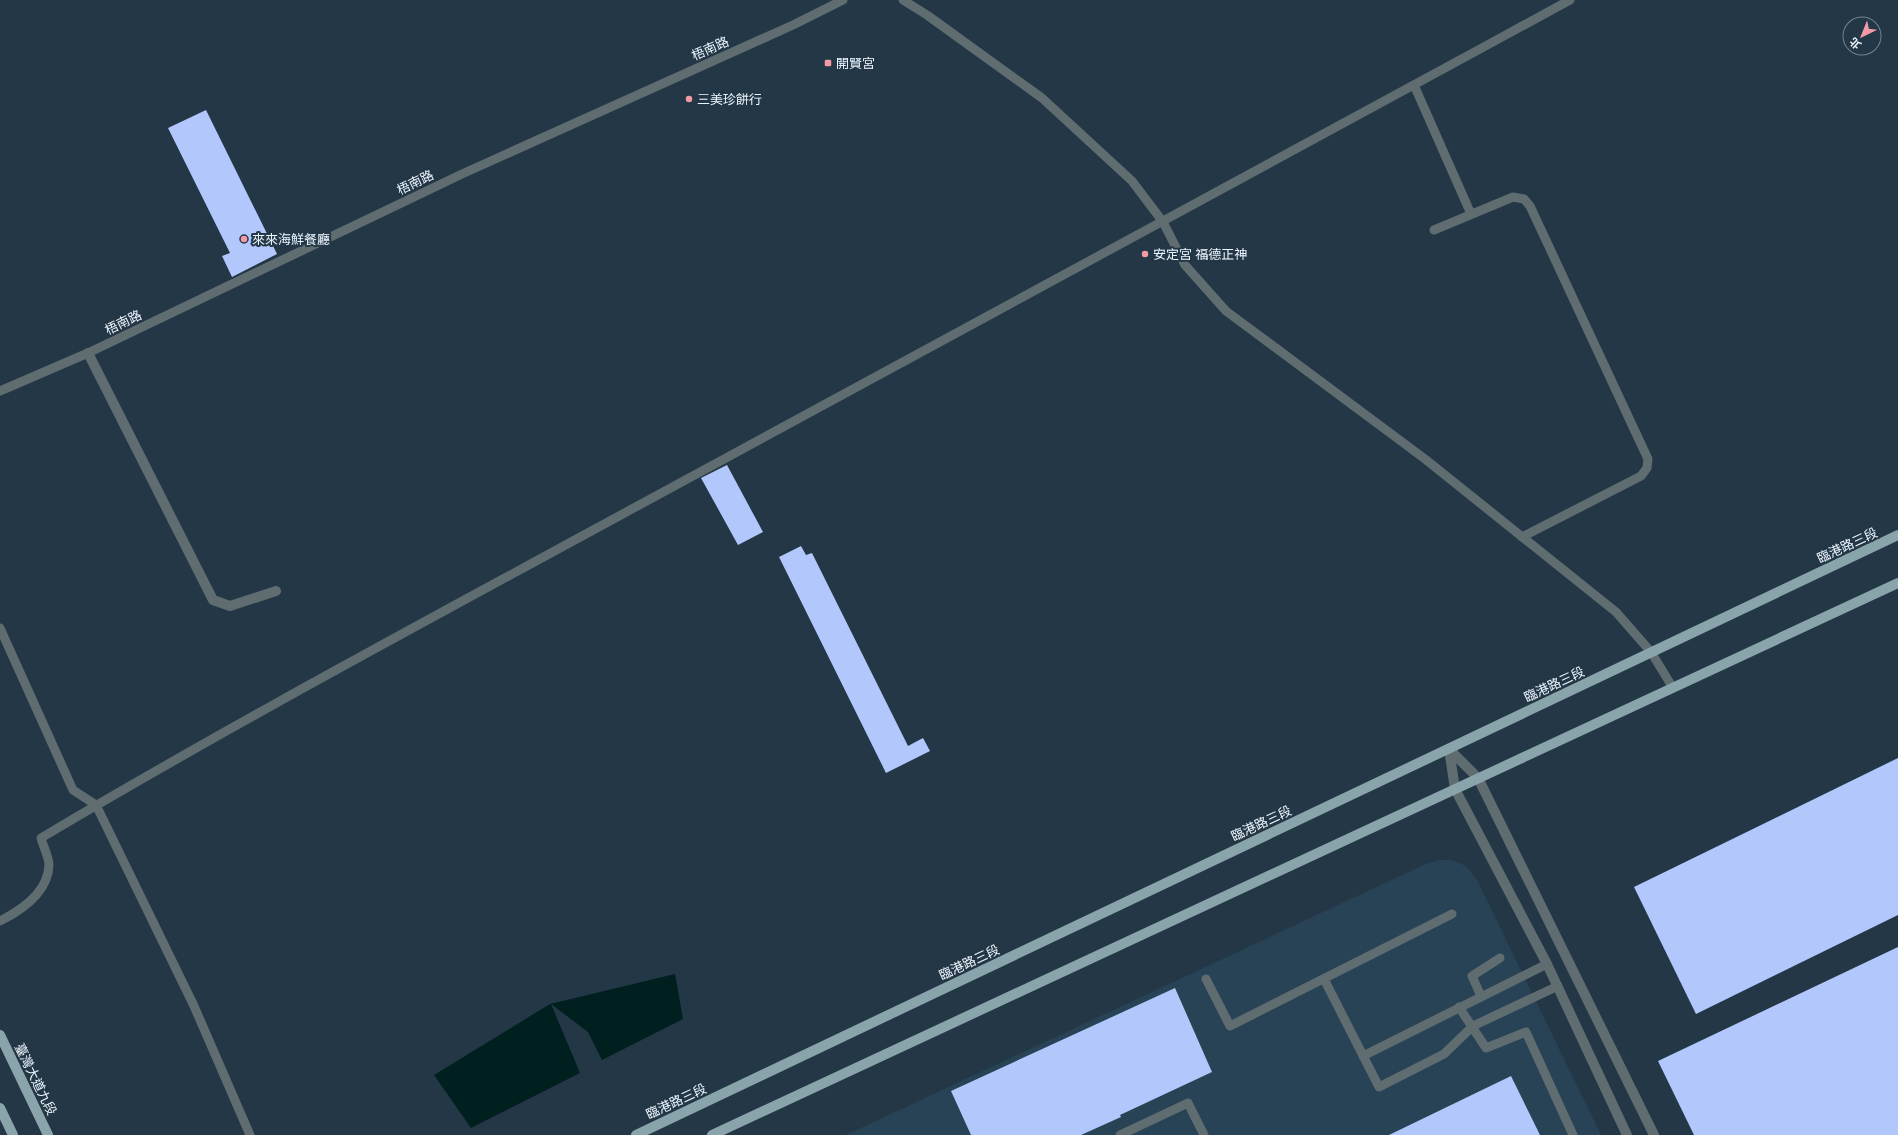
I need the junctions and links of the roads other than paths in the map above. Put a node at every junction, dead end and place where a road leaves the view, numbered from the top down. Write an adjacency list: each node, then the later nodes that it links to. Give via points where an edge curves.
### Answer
1 (843, 0): 8 (lane, 梧南路, via 462,174)
2 (903, 0): 6 (lane, via 928,15 1042,98 1132,181)
3 (1570, 0): 4 (lane)
4 (1414, 85): 5 (lane); 6 (lane)
5 (1471, 214): 7 (lane); 11 (lane, via 1513,196 1524,199 1530,206 1648,459 1647,468 1641,476)
6 (1163, 222): 11 (lane, via 1185,265 1226,311 1425,459); 20 (lane, via 747,446)
7 (1434, 230)
8 (88, 353): 9 (lane, 梧南路); 13 (street, via 213,600 230,606)
9 (0, 391)
10 (1898, 535): 15 (main road, 臨港路三段)
11 (1522, 537): 15 (lane, via 1616,612)
12 (1898, 583): 16 (main road)
13 (276, 591)
14 (0, 628): 20 (lane, via 73,790)
15 (1651, 652): 16 (lane); 17 (main road, 臨港路三段)
16 (1673, 688): 18 (main road)
17 (1449, 749): 18 (street); 19 (street); 37 (main road, 臨港路三段)
18 (1478, 778): 19 (main road); 43 (street)
19 (1456, 789): 24 (street); 38 (main road)
20 (96, 805): 22 (lane, via 41,838 49,864 43,888 15,914); 36 (lane, via 194,1006)
21 (1452, 914): 26 (lane)
22 (0, 921)
23 (1500, 958): 28 (lane, via 1472,976)
24 (1547, 964): 27 (street); 28 (lane)
25 (1206, 979): 26 (lane, via 1230,1026)
26 (1324, 979): 32 (lane)
27 (1558, 986): 30 (lane); 42 (street)
28 (1482, 996): 29 (lane)
29 (1459, 1007): 30 (lane); 32 (lane)
30 (1473, 1026): 32 (lane, via 1444,1054 1379,1087); 41 (lane, via 1486,1048 1526,1032)
31 (0, 1035): 35 (main road, 臺灣大道九段)
32 (1363, 1056)
33 (0, 1108): 34 (main road)
34 (13, 1135)
35 (48, 1135)
36 (250, 1135)
37 (636, 1135)
38 (712, 1135)
39 (1120, 1135): 40 (lane, via 1188,1103)
40 (1204, 1135)
41 (1573, 1135)
42 (1627, 1135)
43 (1654, 1135)

